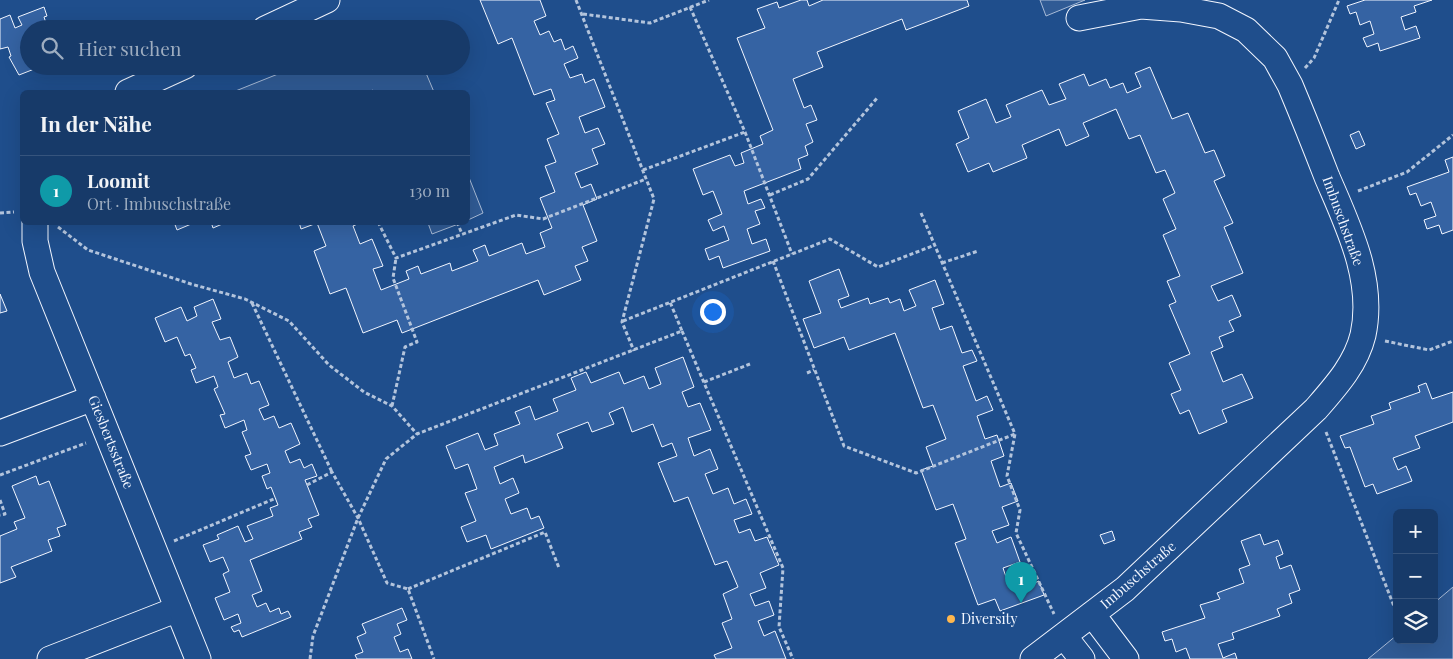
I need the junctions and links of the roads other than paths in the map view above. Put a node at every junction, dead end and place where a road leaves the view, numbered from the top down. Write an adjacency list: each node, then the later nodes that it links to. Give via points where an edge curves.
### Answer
1 (327, 0): 3 (street)
2 (1079, 18): 10 (street, Imbuschstraße, via 1141,6 1219,16 1246,30 1275,58 1290,85 1358,256 1365,287 1366,312 1363,336 1354,360 1339,383 1132,582)
3 (284, 20)
4 (165, 75): 5 (street)
5 (132, 90)
6 (35, 225): 7 (street, Giesbertsstraße, via 42,272)
7 (93, 398): 8 (street); 9 (street, Giesbertsstraße)
8 (0, 433)
9 (178, 609): 12 (street); 13 (street, Giesbertsstraße)
10 (1092, 614): 11 (street, Imbuschstraße); 16 (street, Imbuschstraße)
11 (1064, 636): 14 (street, Imbuschstraße); 15 (street)
12 (50, 659)
13 (198, 659)
14 (1033, 659)
15 (1082, 659)
16 (1126, 659)

